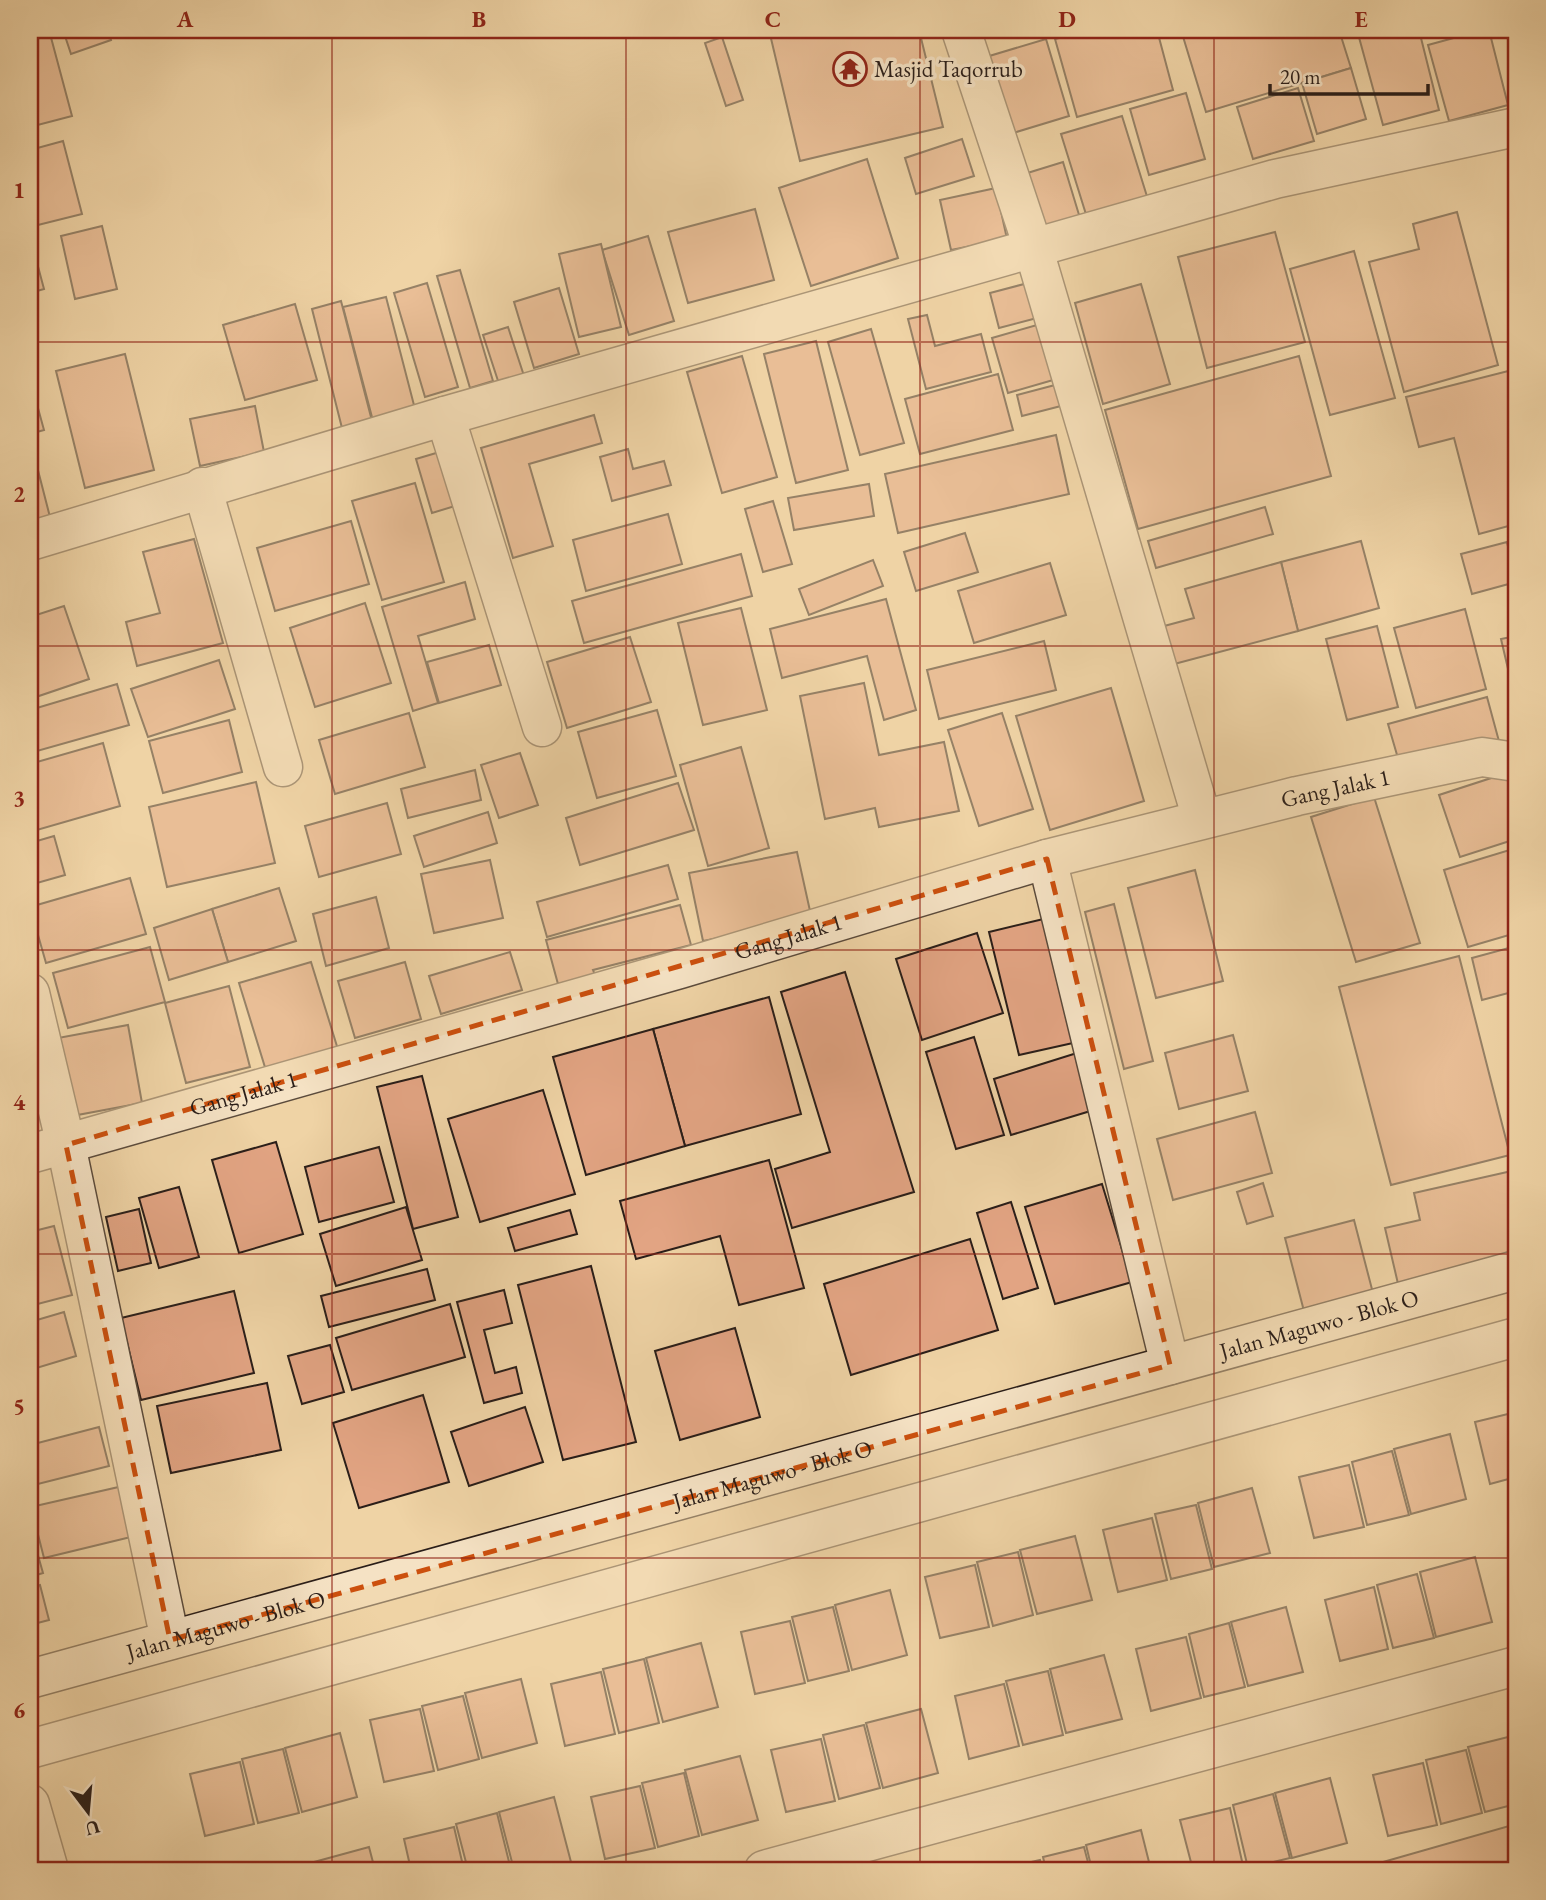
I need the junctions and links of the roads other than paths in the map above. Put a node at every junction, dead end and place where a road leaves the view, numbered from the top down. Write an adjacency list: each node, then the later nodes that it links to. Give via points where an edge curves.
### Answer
1 (961, 30): 3 (street)
2 (1516, 127): 3 (street, via 1275,179)
3 (1033, 247): 4 (street); 10 (street)
4 (445, 416): 5 (street); 7 (street)
5 (202, 487): 6 (street); 9 (street)
6 (30, 541)
7 (542, 727)
8 (1516, 762): 10 (street, Gang Jalak 1, via 1482,757)
9 (283, 767)
10 (1202, 819): 11 (street, Gang Jalak 1)
11 (1046, 859): 13 (street, Gang Jalak 1); 17 (street)
12 (30, 993): 13 (street)
13 (66, 1145): 14 (street, Gang Jalak 1); 18 (street)
14 (30, 1154)
15 (1516, 1269): 17 (street, Jalan Maguwo - Blok O)
16 (1516, 1337): 21 (street)
17 (1170, 1365): 18 (street, Jalan Maguwo - Blok O)
18 (170, 1640): 20 (street, Jalan Maguwo - Blok O)
19 (1516, 1666): 24 (street)
20 (30, 1679)
21 (30, 1749)
22 (30, 1804): 23 (street)
23 (49, 1870)
24 (764, 1870)

